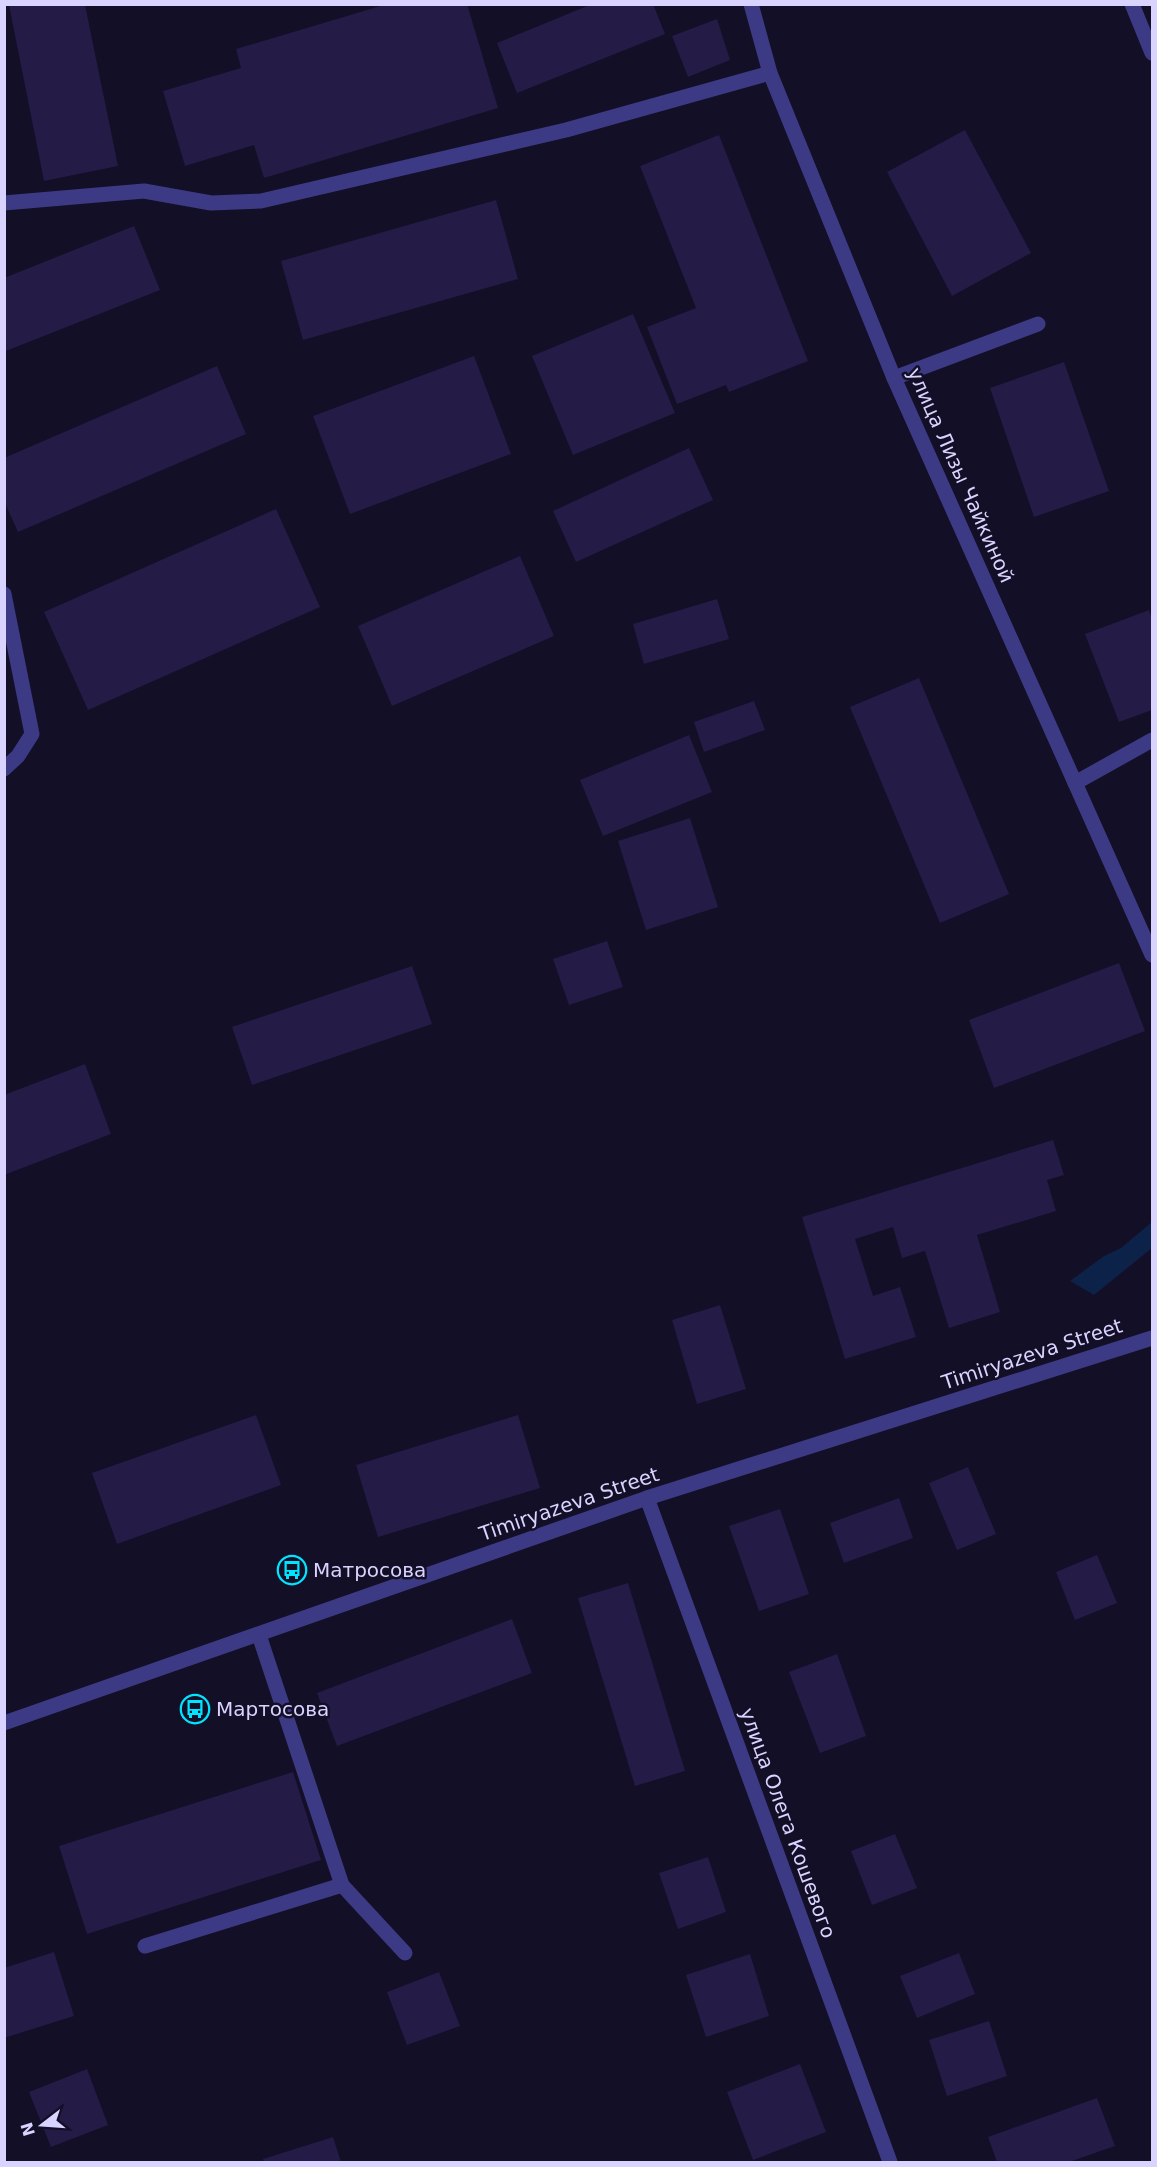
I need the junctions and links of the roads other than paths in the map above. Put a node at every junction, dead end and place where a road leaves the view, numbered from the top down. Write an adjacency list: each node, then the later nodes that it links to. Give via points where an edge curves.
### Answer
1 (751, 4): 4 (street, улица Лизы Чайкиной)
2 (1132, 4): 3 (street)
3 (1152, 53)
4 (770, 73): 5 (street, via 566,130 261,201 211,203 144,191); 7 (street, улица Лизы Чайкиной)
5 (4, 203)
6 (1038, 324): 7 (street)
7 (894, 378): 11 (street, улица Лизы Чайкиной)
8 (4, 594): 10 (street, via 32,734)
9 (1152, 740): 11 (street)
10 (4, 769)
11 (1075, 783): 12 (street, улица Лизы Чайкиной)
12 (1152, 955)
13 (1152, 1338): 14 (street, Timiryazeva Street)
14 (647, 1498): 15 (street, Timiryazeva Street); 20 (street, улица Олега Кошевого)
15 (259, 1635): 16 (street, Timiryazeva Street); 17 (street)
16 (4, 1723)
17 (342, 1885): 18 (street); 19 (street)
18 (145, 1946)
19 (405, 1953)
20 (890, 2163)

